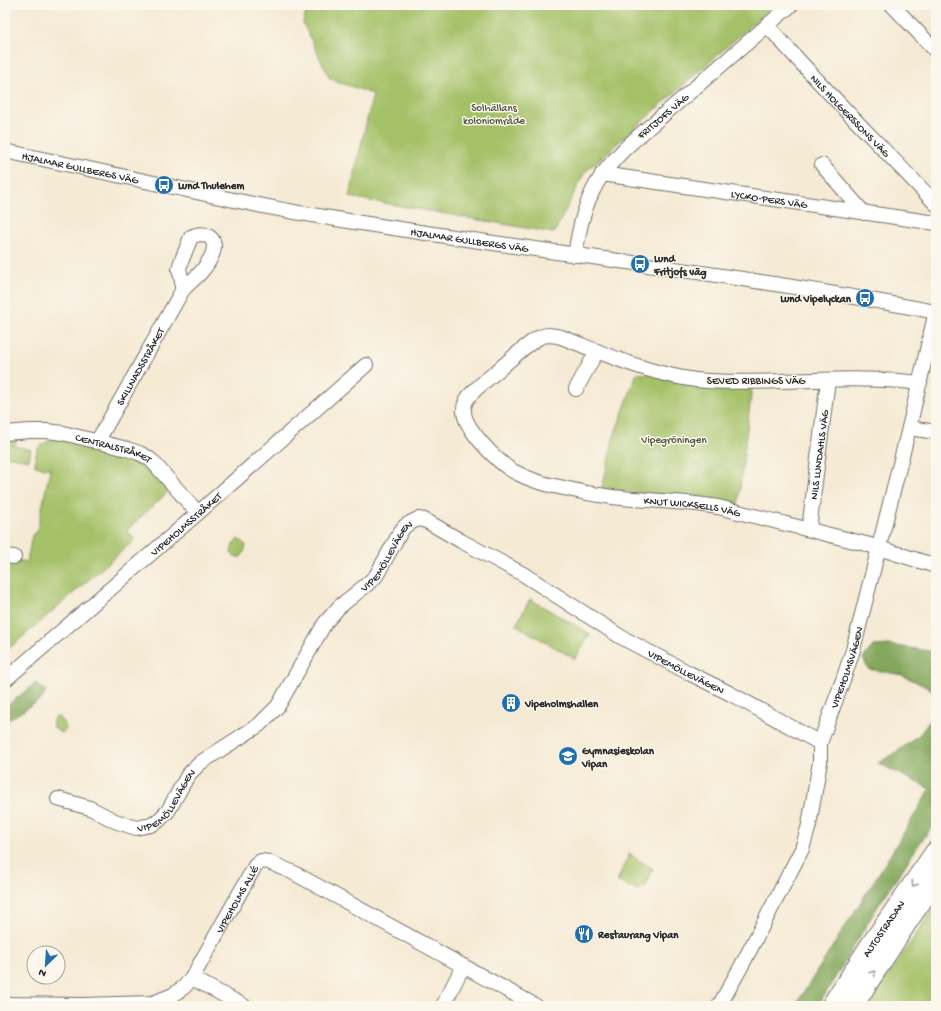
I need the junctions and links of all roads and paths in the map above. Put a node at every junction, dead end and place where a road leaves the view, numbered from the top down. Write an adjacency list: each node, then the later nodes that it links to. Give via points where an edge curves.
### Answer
1 (791, 5): 3 (street, FRITJOFS VÄG)
2 (892, 5): 4 (street)
3 (767, 25): 7 (street, FRITJOFS VÄG, via 636,139); 8 (street, NILS HOLGERSSONS VÄG)
4 (936, 51)
5 (5, 151): 11 (street, HJALMAR GULLBERGS VÄG, via 310,215)
6 (822, 165): 9 (street)
7 (602, 174): 9 (street, LYCKO-PERS VÄG); 11 (street, FRITJOFS VÄG, via 585,207)
8 (936, 204)
9 (864, 213): 10 (street, LYCKO-PERS VÄG)
10 (936, 223)
11 (575, 255): 13 (street, HJALMAR GULLBERGS VÄG, via 836,293)
12 (182, 291): 23 (street, SKILLNADSSTRÅKET)
13 (936, 312): 17 (street, VIPEHOLMSVÄGEN)
14 (597, 351): 16 (street, SEVED RIBBINGS VÄG, via 666,374 698,380); 18 (street); 19 (street, SEVED RIBBINGS VÄG, via 555,335 538,338 472,393 465,403)
15 (366, 365): 24 (street, VIPEHOLMSSTRÅKET)
16 (828, 380): 17 (street, SEVED RIBBINGS VÄG, via 895,380); 25 (street, NILS LUNDAHLS VÄG)
17 (920, 383): 20 (street, VIPEHOLMSVÄGEN)
18 (576, 389)
19 (466, 422): 25 (street, KNUT WICKSELLS VÄG, via 505,465 521,475 541,482 613,497 718,507)
20 (909, 428): 21 (street); 26 (street, VIPEHOLMSVÄGEN)
21 (936, 432)
22 (5, 433): 23 (street, CENTRALSTRÅKET, via 47,431)
23 (97, 442): 24 (street, CENTRALSTRÅKET, via 147,456)
24 (198, 513): 28 (street, VIPEHOLMSSTRÅKET)
25 (809, 529): 26 (street, KNUT WICKSELLS VÄG)
26 (878, 548): 27 (street, KNUT WICKSELLS VÄG); 29 (street, VIPEHOLMSVÄGEN, via 853,650)
27 (936, 566)
28 (5, 680)
29 (820, 743): 30 (street, VIPEMÖLLEVÄGEN, via 621,637 523,574 430,523 418,519 400,531 376,576 339,607 325,623 278,706 258,724 200,763 188,775 168,811 158,821 136,828 90,808); 39 (street, VIPEHOLMSVÄGEN, via 816,786 802,849)
30 (58, 799)
31 (936, 852): 40 (highway, AUTOSTRADAN, one-way to 40)
32 (936, 879): 41 (highway, AUTOSTRADAN, one-way to 32)
33 (464, 966): 34 (street, VIPEHOLMS ALLÉ, via 294,873 261,861 255,866); 37 (street); 38 (street, VIPEHOLMS ALLÉ)
34 (192, 978): 35 (street, VIPEHOLMS ALLÉ, via 173,996 153,1003); 36 (street)
35 (5, 1004)
36 (244, 1006)
37 (442, 1006)
38 (536, 1006)
39 (719, 1006)
40 (832, 1006)
41 (852, 1006)

